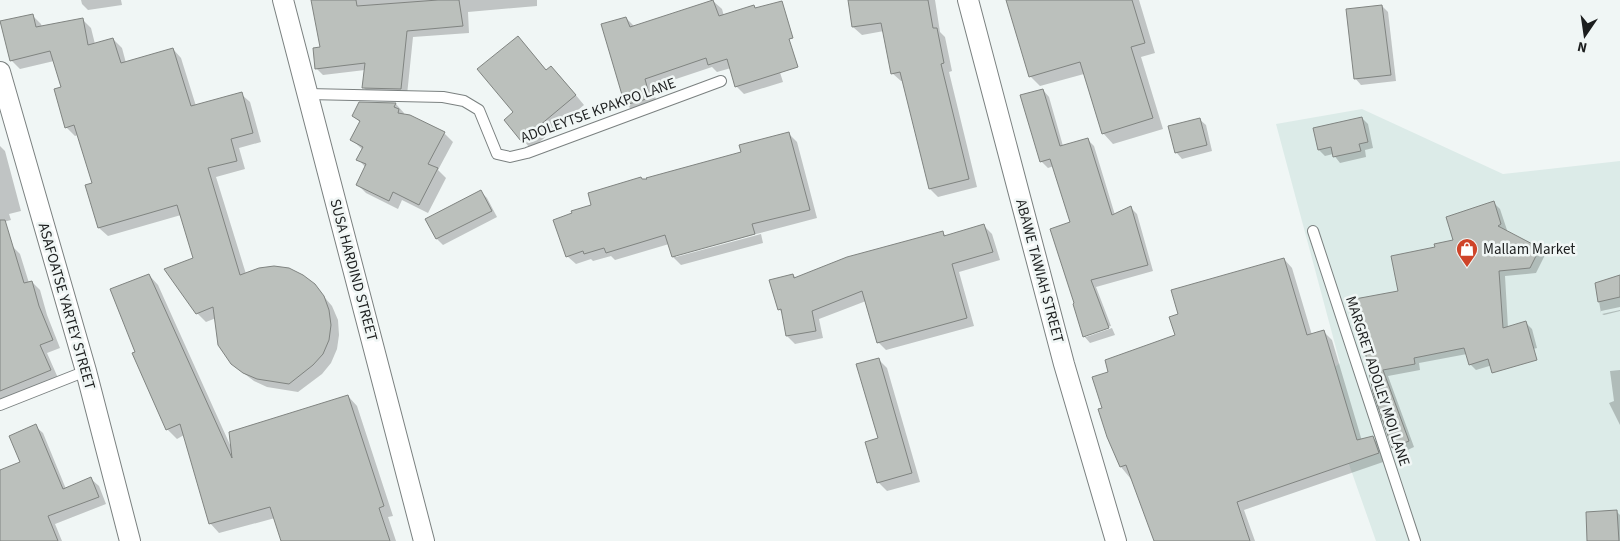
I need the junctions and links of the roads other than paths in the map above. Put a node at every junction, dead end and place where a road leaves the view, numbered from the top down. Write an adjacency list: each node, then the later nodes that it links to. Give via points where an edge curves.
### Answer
1 (283, 0): 5 (street, SUSA HARDIND STREET)
2 (968, 0): 11 (street, ABAWE TAWIAH STREET, via 1064,364)
3 (0, 73): 7 (street, ASAFOATSE YARTEY STREET)
4 (721, 81): 5 (lane, ADOLEYTSE KPAKPO LANE, via 510,157 497,154 480,110 464,100)
5 (308, 94): 10 (street, SUSA HARDIND STREET)
6 (1313, 231): 12 (lane, MARGRET ADOLEY MOI LANE)
7 (86, 371): 8 (lane); 9 (street, ASAFOATSE YARTEY STREET)
8 (0, 405)
9 (130, 541)
10 (424, 541)
11 (1116, 541)
12 (1414, 541)

